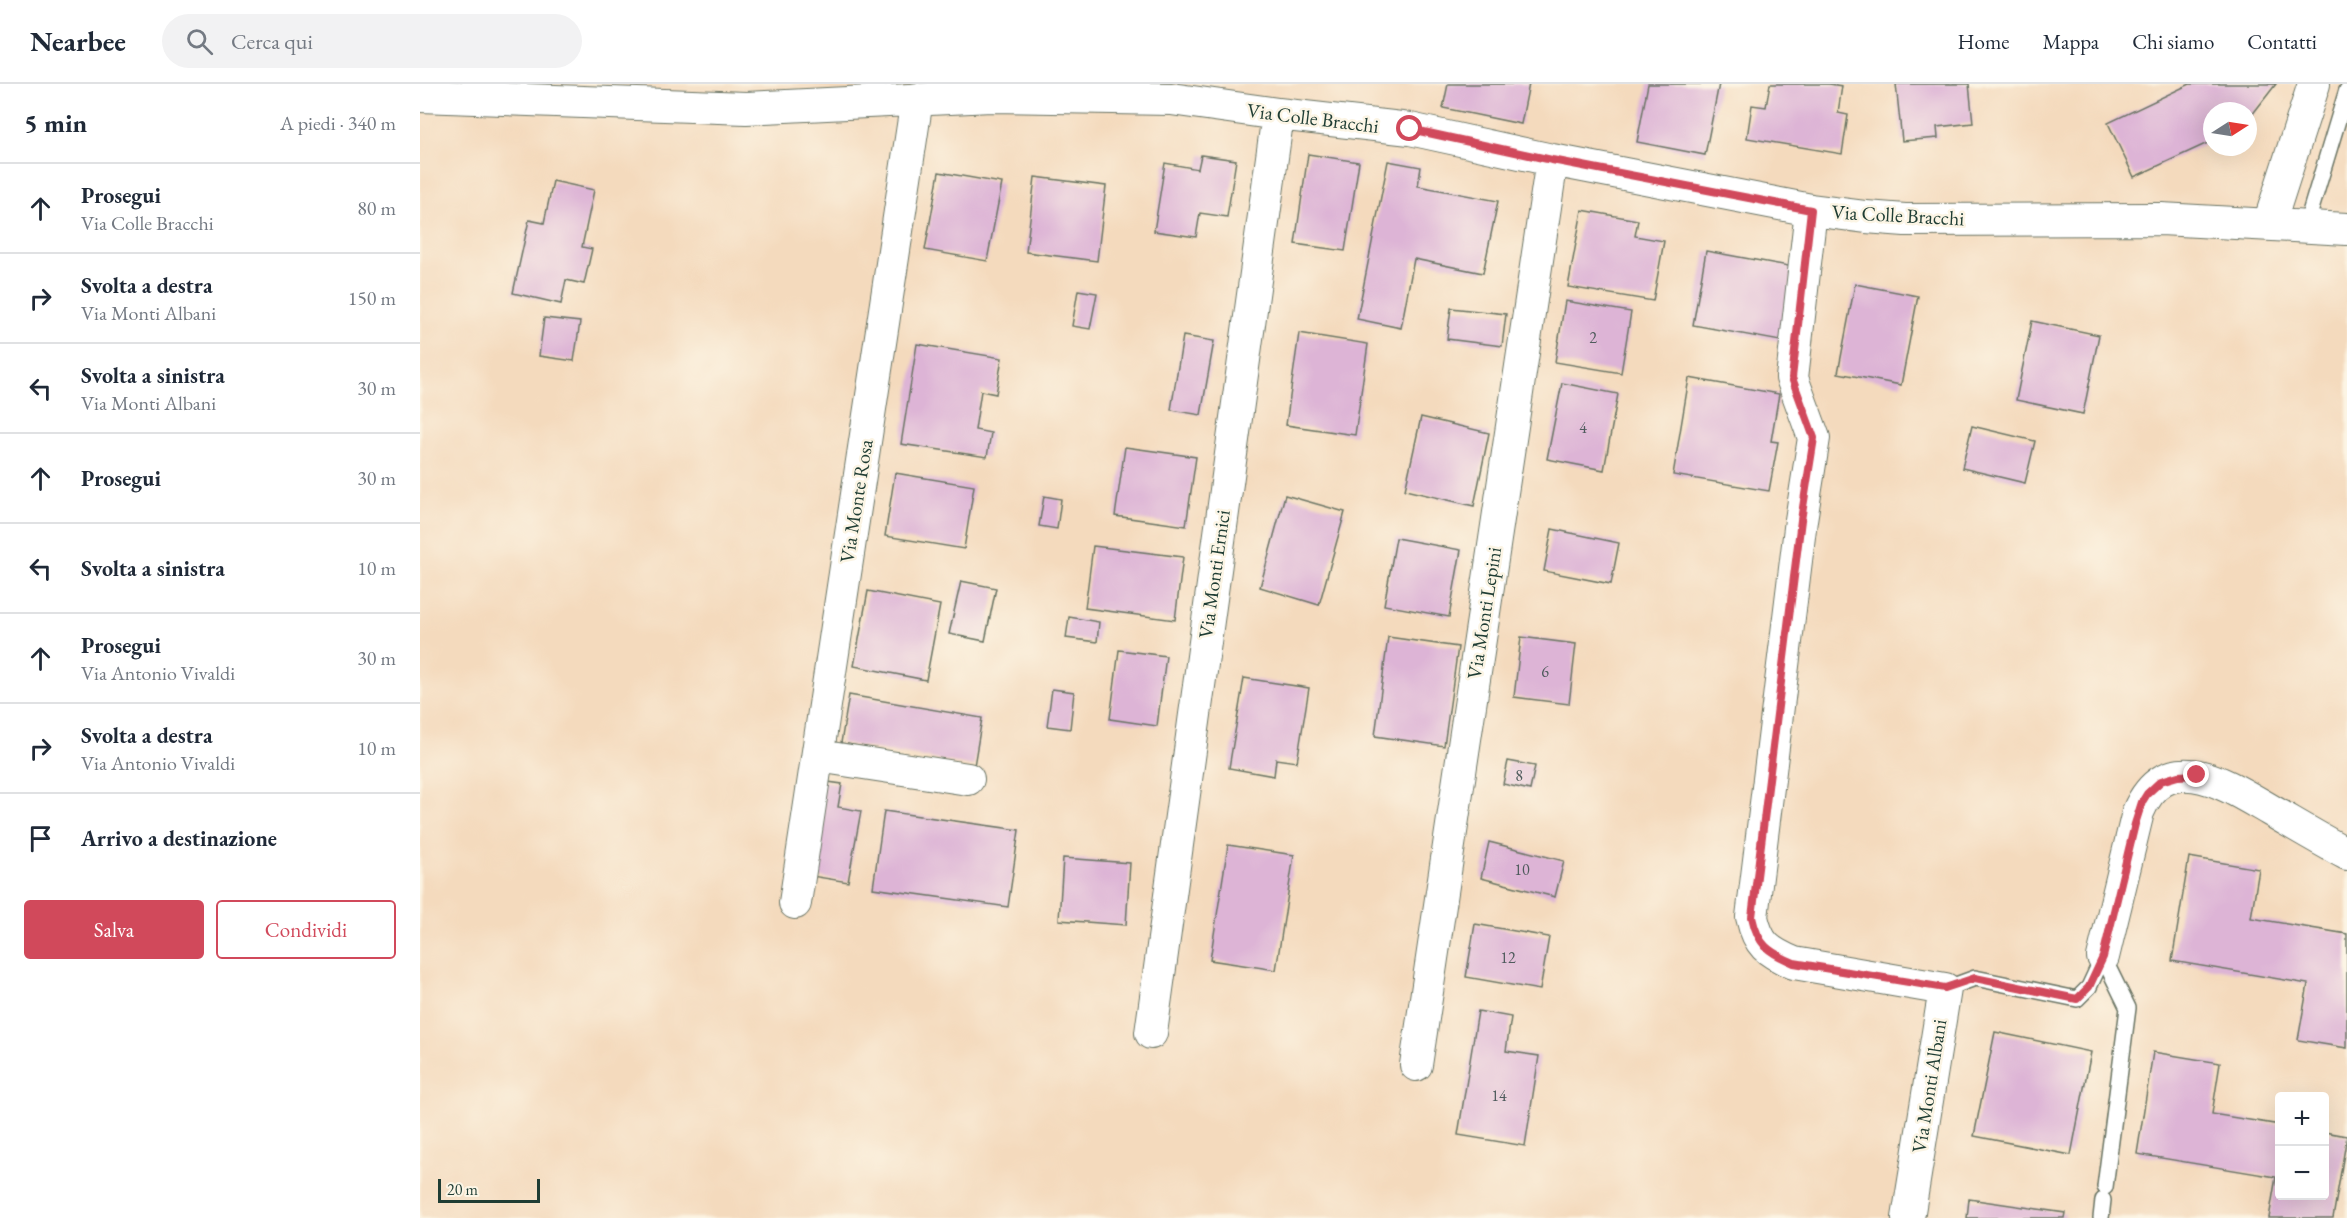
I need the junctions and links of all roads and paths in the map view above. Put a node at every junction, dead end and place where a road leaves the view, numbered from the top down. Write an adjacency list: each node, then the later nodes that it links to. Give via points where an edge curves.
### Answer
1 (2314, 84): 9 (street)
2 (2347, 90): 10 (lane)
3 (1171, 92): 5 (street, Via Colle Bracchi); 6 (street, Via Colle Bracchi)
4 (420, 96): 5 (street, Via Colle Bracchi, via 746,108)
5 (917, 99): 12 (street, Via Monte Rosa)
6 (1278, 114): 7 (street, Via Colle Bracchi, via 1410,129); 18 (street, Via Monti Ernici)
7 (1552, 160): 8 (street, Via Colle Bracchi); 19 (street, Via Monti Lepini)
8 (1811, 210): 9 (street, Via Colle Bracchi, via 1905,220 2161,219); 17 (street, via 1792,378 1814,438 1752,917 1761,943 1794,963)
9 (2269, 224): 10 (street, Via Colle Bracchi)
10 (2306, 226): 11 (street, Via Colle Bracchi)
11 (2347, 230)
12 (818, 756): 13 (street); 15 (street, Via Monte Rosa)
13 (968, 778)
14 (2347, 854): 16 (street, via 2216,780 2188,774 2161,781 2147,794 2138,812)
15 (795, 903)
16 (2103, 957): 17 (lane, via 2089,987 2077,999 1975,978); 21 (lane, via 2128,1008)
17 (1945, 988): 20 (street, Via Monti Albani)
18 (1151, 1033)
19 (1416, 1065)
20 (1908, 1218)
21 (2101, 1218)

